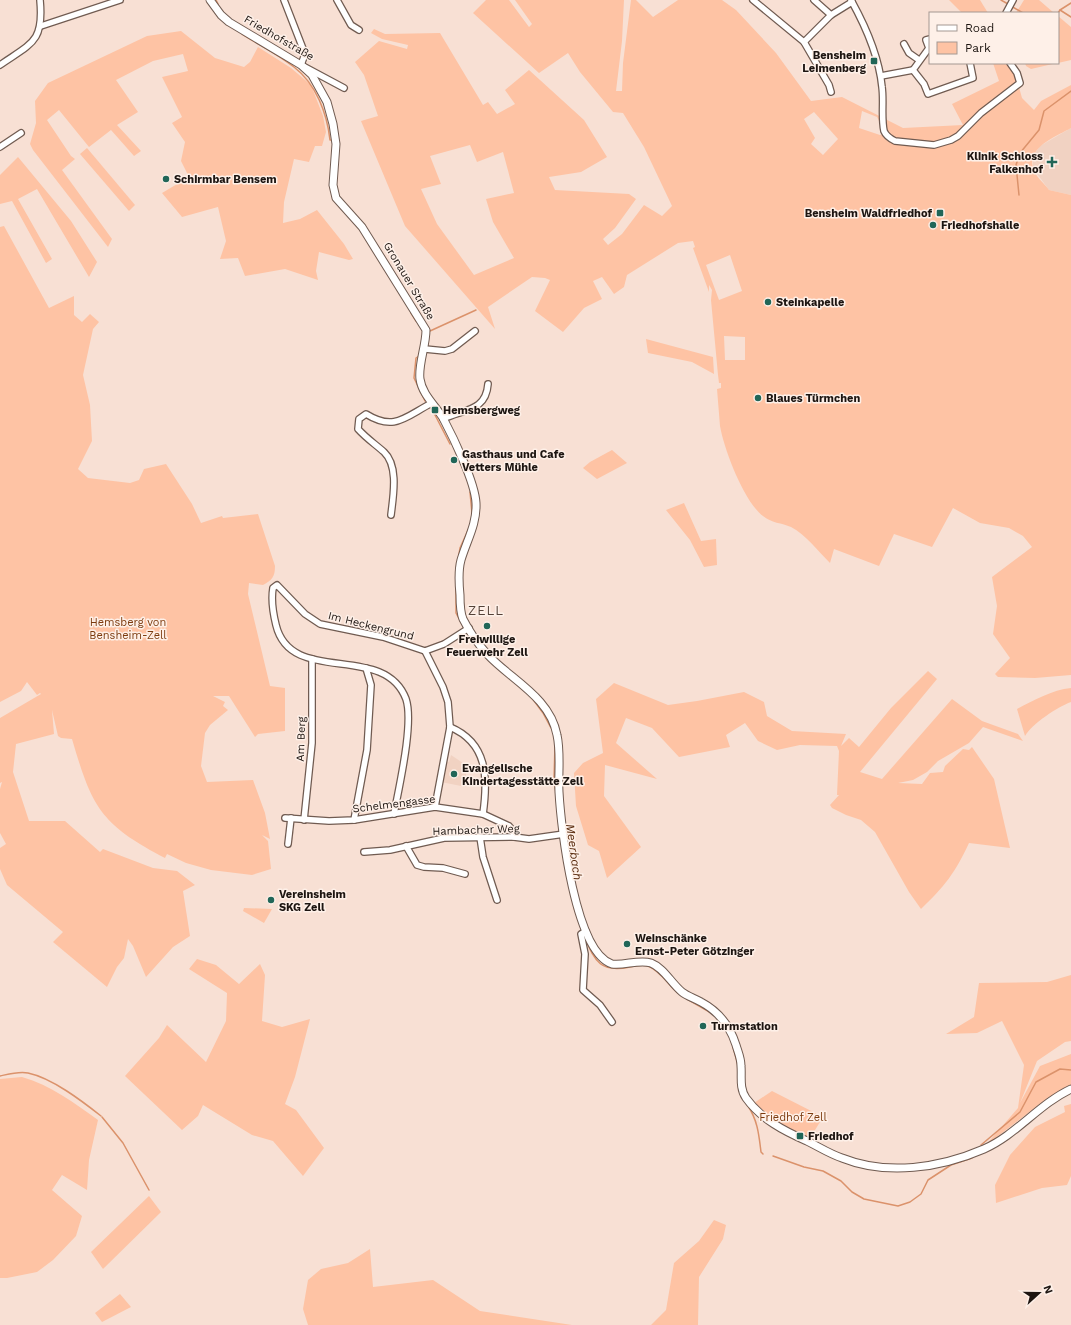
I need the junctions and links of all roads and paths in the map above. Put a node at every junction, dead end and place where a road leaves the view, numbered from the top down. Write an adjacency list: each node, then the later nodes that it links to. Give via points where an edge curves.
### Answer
1 (40, 0): 12 (street)
2 (120, 0): 12 (street)
3 (210, 0): 23 (street, Friedhofstraße, via 228,22)
4 (284, 0): 23 (street, via 305,54)
5 (336, 0): 13 (street, via 351,25)
6 (754, 0): 15 (street)
7 (814, 0): 11 (street)
8 (1013, 0): 10 (street)
9 (852, 1): 11 (street); 25 (street, via 870,40)
10 (1007, 12)
11 (831, 15): 15 (street)
12 (41, 26): 22 (street, via 40,33)
13 (359, 30)
14 (929, 38): 17 (street, via 926,40)
15 (804, 42): 27 (street)
16 (904, 44): 19 (street, via 909,53)
17 (929, 48)
18 (929, 48): 19 (street)
19 (920, 60): 24 (street)
20 (970, 64): 24 (street, via 973,78 928,94)
21 (1011, 64): 25 (street, via 1020,83 981,113 958,136 934,145 895,142 886,134)
22 (0, 65)
23 (301, 65): 26 (street, Friedhofstraße); 31 (street, Gronauer Straße, via 312,76 327,102 333,124 336,144 333,185 336,198 362,227 417,314 426,330)
24 (913, 70): 25 (street)
25 (880, 76)
26 (344, 88)
27 (831, 92)
28 (21, 133): 29 (street)
29 (0, 146)
30 (475, 331): 31 (street, via 445,352)
31 (425, 349): 33 (street, Gronauer Straße, via 420,378 424,392)
32 (488, 384): 34 (street, via 487,393 480,404)
33 (432, 403): 34 (street, Gronauer Straße); 35 (street, via 408,418 396,422 381,422 366,414 359,419 358,429 384,452 391,463)
34 (443, 419): 36 (street, Gronauer Straße, via 476,500 475,523 460,563 460,609)
35 (391, 515)
36 (466, 630): 37 (street, Im Heckengrund, via 444,644); 46 (street, Gronauer Straße, via 487,654 527,687 545,708 554,726 559,744)
37 (425, 651): 38 (street, Im Heckengrund, via 383,637 320,624 304,614 277,585 273,588 271,597 278,635 285,646 296,654); 40 (street, via 443,687 448,702)
38 (312, 659): 39 (street); 44 (street, Am Berg, via 312,743)
39 (366, 668): 42 (street, via 378,670 391,679 402,692 408,711 408,729); 45 (street, via 371,685 367,750)
40 (450, 726): 41 (street); 43 (street, via 471,740 480,752 486,789)
41 (435, 807): 42 (street, Schelmengasse); 43 (street, Schelmengasse)
42 (394, 814): 45 (street, Schelmengasse)
43 (483, 814): 48 (street, Schelmengasse, via 509,826)
44 (304, 820): 45 (street, Schelmengasse); 49 (street, Schelmengasse, via 288,818)
45 (354, 820)
46 (562, 834): 48 (street, Hambacher Weg, via 529,839); 54 (street, Gronauer Straße)
47 (480, 837): 48 (street, Hambacher Weg); 50 (street, Hambacher Weg, via 444,838); 53 (street, via 483,856)
48 (514, 837)
49 (288, 844)
50 (406, 846): 51 (street, Hambacher Weg); 52 (street, via 417,865)
51 (364, 852)
52 (465, 874)
53 (497, 900)
54 (584, 932): 55 (street, via 583,990); 56 (street, Gronauer Straße, via 596,953 606,962 619,965 651,963 681,991 718,1014 729,1028 735,1042 741,1066 742,1090 750,1103 769,1121 842,1158 866,1166 900,1168 934,1164 966,1155 997,1142 1045,1104)
55 (612, 1022)
56 (1071, 1089)

